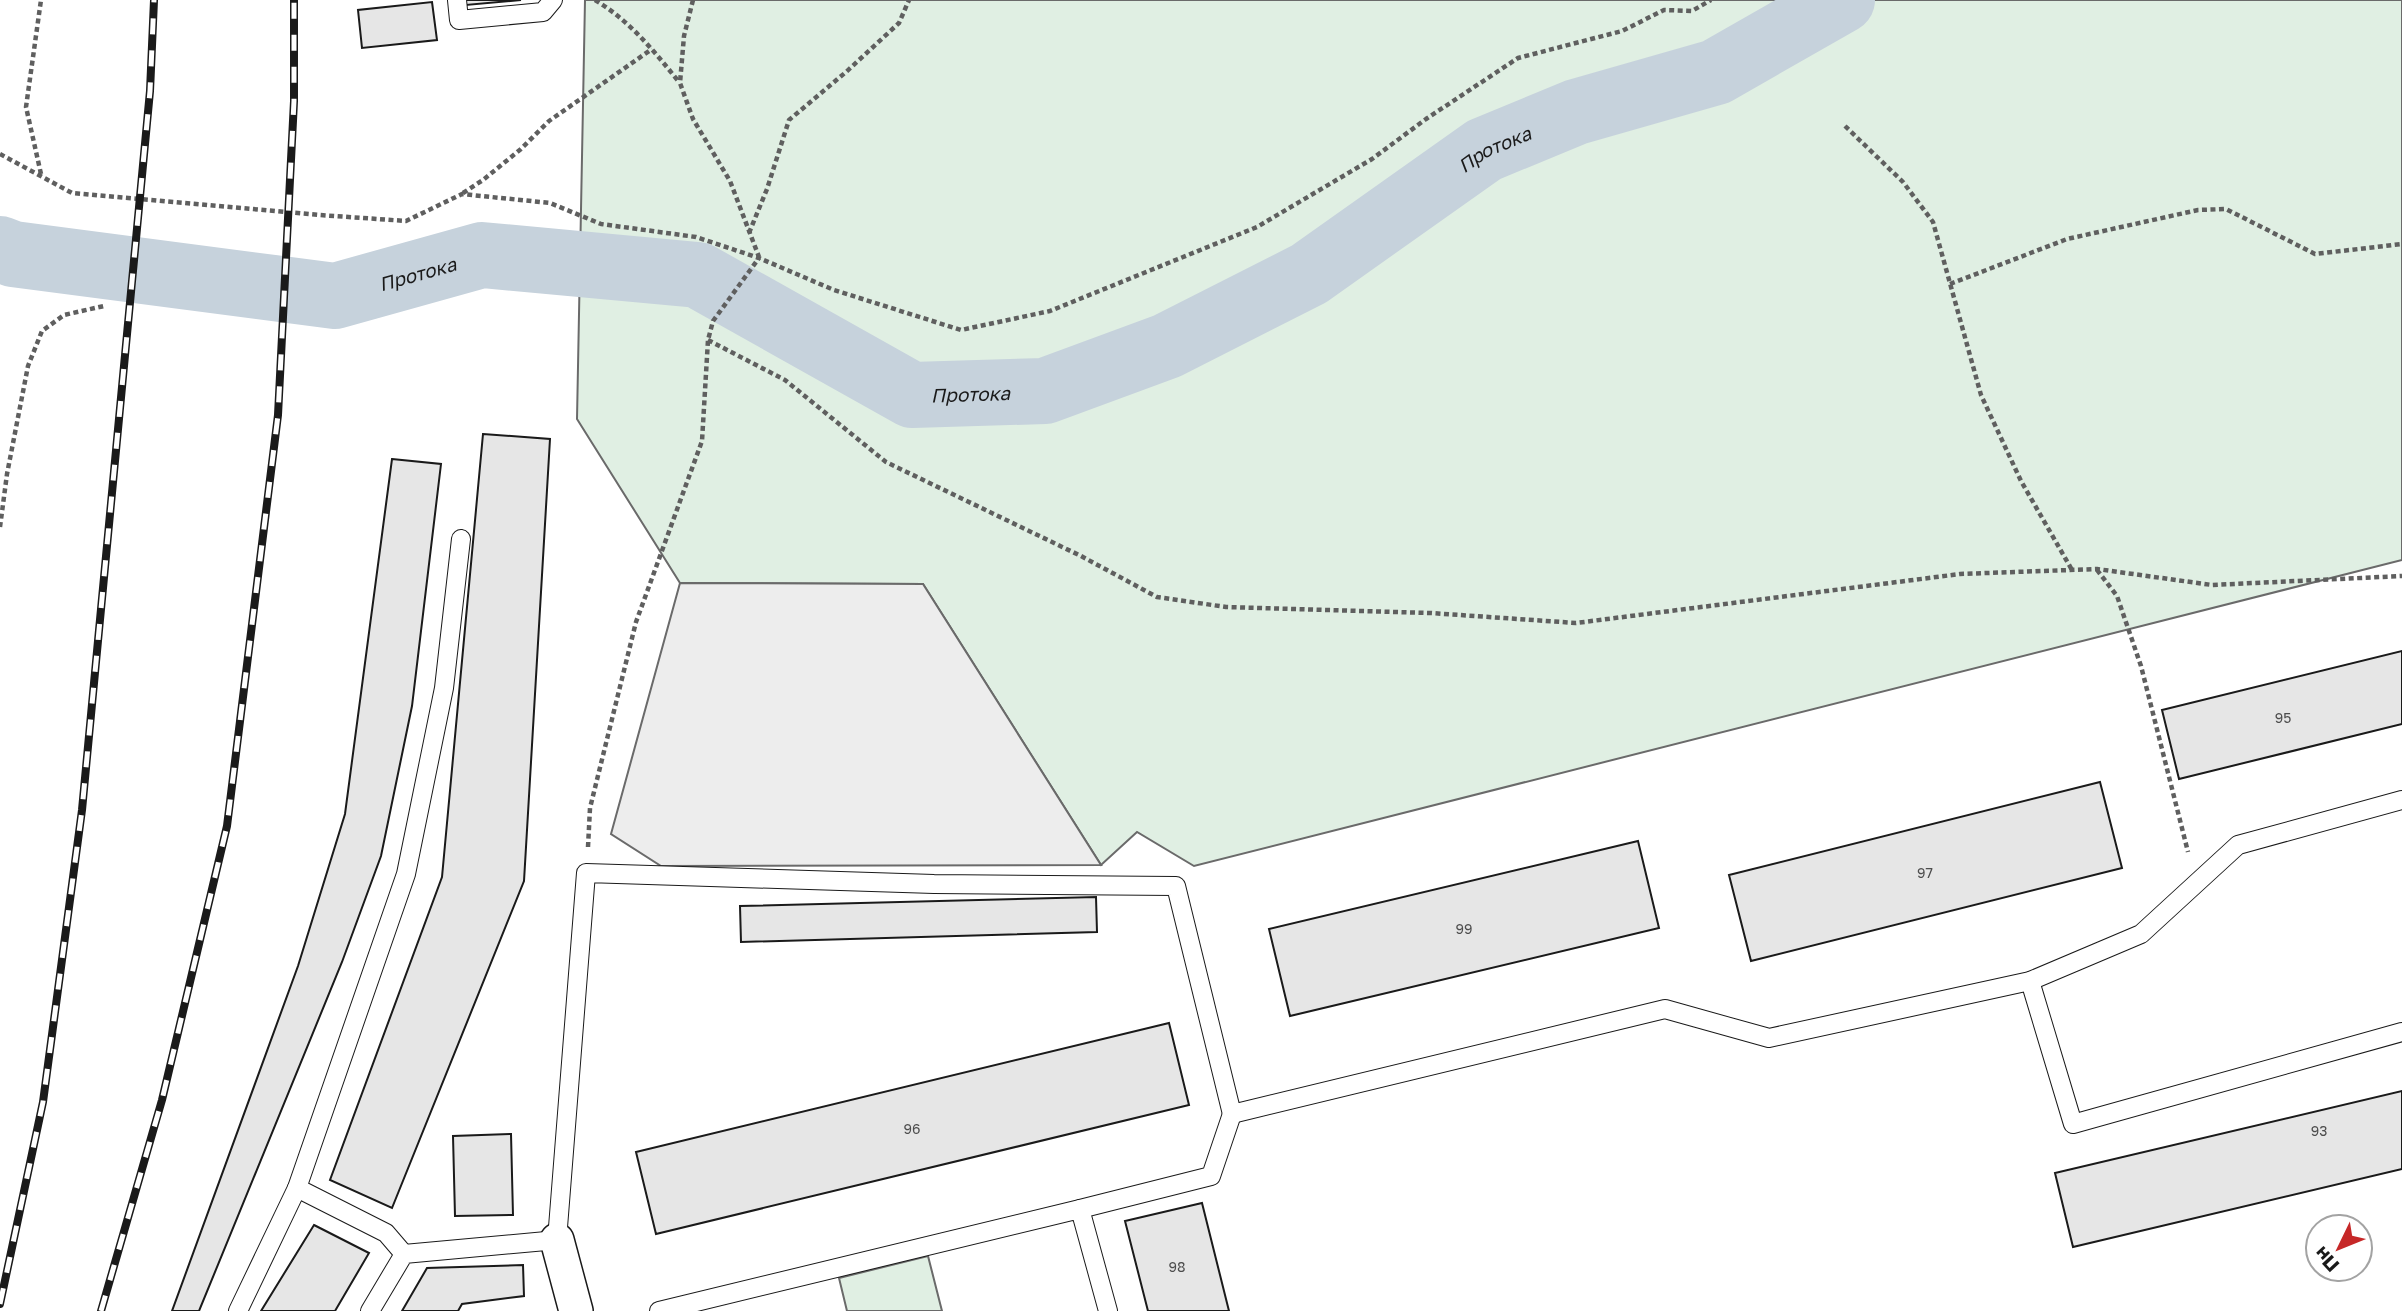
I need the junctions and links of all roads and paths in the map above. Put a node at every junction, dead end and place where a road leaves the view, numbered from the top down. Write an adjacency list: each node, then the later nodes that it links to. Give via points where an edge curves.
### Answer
1 (41, 0): 12 (path, via 26,107)
2 (457, 0): 3 (lane, via 459,20 543,12)
3 (553, 0)
4 (595, 0): 8 (path, via 625,20)
5 (693, 0): 9 (path)
6 (909, 0): 14 (path, via 899,23 789,120)
7 (1711, 0): 16 (path, via 1692,11 1664,10 1622,31 1518,58 1372,159 1257,227 1050,311 961,330 834,290)
8 (652, 49): 9 (path); 13 (path, via 549,121)
9 (680, 83): 14 (path, via 693,119 730,181)
10 (1845, 126): 17 (path, via 1903,182 1933,222)
11 (0, 154): 12 (path)
12 (41, 174): 13 (path, via 72,192 406,221)
13 (462, 194): 16 (path, via 550,202 601,224 696,237)
14 (749, 233): 16 (path)
15 (2402, 244): 17 (path, via 2315,254 2226,209 2198,210 2067,239)
16 (759, 258): 19 (path, via 713,321)
17 (1950, 284): 23 (path, via 1981,395 2021,481)
18 (104, 306): 20 (path, via 64,315 41,331 27,366)
19 (708, 340): 23 (path, via 785,380 886,462 1157,597 1226,607 1576,623 1960,573); 26 (path, via 702,441 636,622 590,808)
20 (0, 527)
21 (461, 539): 31 (lane, via 444,688 405,874)
22 (2097, 569): 23 (path); 24 (path, via 2212,585); 27 (path, via 2117,596 2141,666)
23 (2072, 570)
24 (2402, 576)
25 (2402, 800): 27 (lane, via 2238,845)
26 (586, 873): 30 (lane, via 1176,886); 33 (lane)
27 (2196, 884): 28 (lane, via 2141,934)
28 (2030, 981): 29 (lane, via 2073,1124); 30 (lane, via 1769,1038 1665,1009)
29 (2402, 1032)
30 (1232, 1114): 32 (lane, via 1211,1176)
31 (297, 1188): 34 (lane, via 386,1233); 35 (lane)
32 (1080, 1209): 38 (lane); 39 (lane)
33 (557, 1240): 34 (lane); 37 (street)
34 (404, 1254): 36 (lane)
35 (238, 1311)
36 (370, 1311)
37 (576, 1311)
38 (659, 1311)
39 (1108, 1311)

